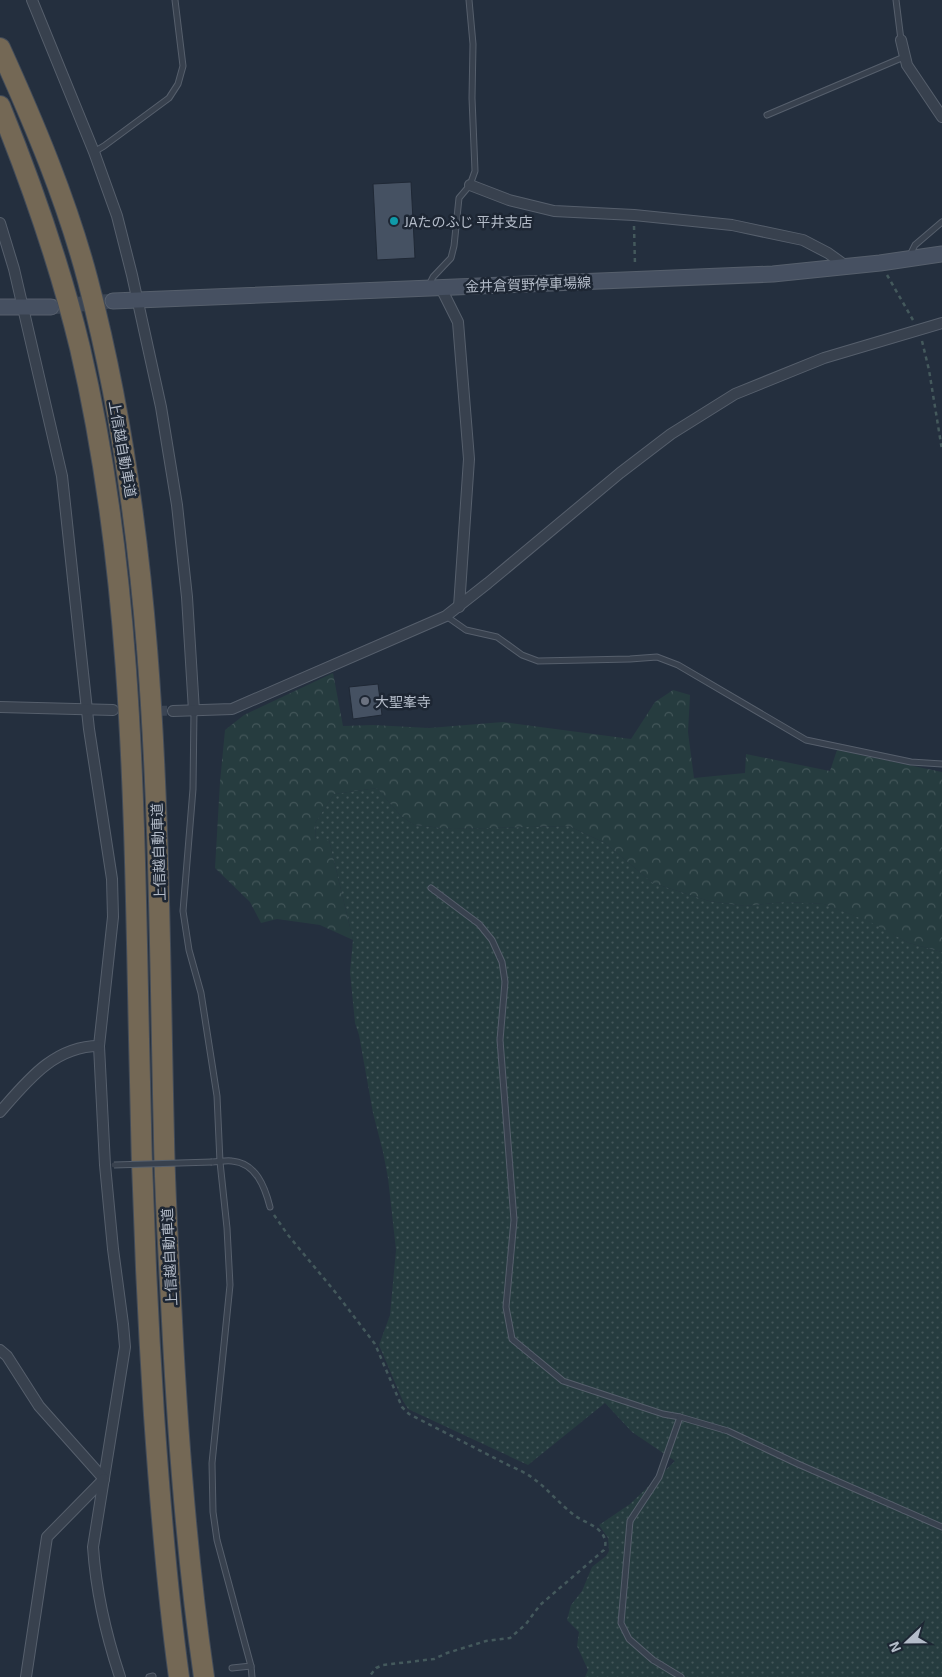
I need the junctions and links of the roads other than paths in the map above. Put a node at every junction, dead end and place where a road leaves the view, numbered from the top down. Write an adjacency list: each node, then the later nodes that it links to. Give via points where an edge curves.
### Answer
1 (32, 0): 11 (street)
2 (175, 0): 11 (lane, via 183,66 178,84 169,98)
3 (469, 0): 12 (lane, via 475,154 475,171)
4 (896, 0): 5 (lane)
5 (902, 40): 7 (street)
6 (0, 48): 48 (highway, 上信越自動車道, via 46,154 87,277 117,410 140,561 156,767 164,1142 174,1367 188,1540)
7 (904, 58): 9 (lane); 10 (street)
8 (0, 106): 47 (highway, 上信越自動車道, via 44,219 77,339 95,420 116,562 133,770 141,1149 151,1364 164,1542)
9 (766, 115)
10 (942, 117)
11 (94, 152): 19 (street, via 117,216)
12 (470, 184): 17 (street, via 509,200 554,211 732,225 803,240 828,252); 18 (lane, via 459,198 451,258 433,278)
13 (942, 222): 16 (lane, via 915,245)
14 (1, 230): 22 (street, via 14,268)
15 (942, 254): 16 (main road, 金井倉賀野停車場線)
16 (908, 259): 17 (main road, 金井倉賀野停車場線)
17 (846, 266): 18 (main road, 金井倉賀野停車場線, via 773,274)
18 (434, 288): 19 (main road, 金井倉賀野停車場線); 25 (street, via 458,322 469,459)
19 (137, 300): 20 (main road, 金井倉賀野停車場線); 31 (street, via 160,407 176,505 187,597)
20 (113, 301)
21 (0, 307): 22 (main road)
22 (22, 307): 23 (main road); 28 (street, via 62,476)
23 (51, 307)
24 (942, 323): 25 (street, via 824,358 735,394 671,434 620,473)
25 (458, 608): 26 (street)
26 (446, 616): 31 (street, via 232,709); 32 (lane, via 466,630 496,637 522,655 538,661 657,656 806,740 911,762)
27 (0, 708): 28 (street)
28 (88, 709): 29 (street); 34 (street, via 113,901)
29 (113, 710)
30 (174, 711): 31 (street)
31 (194, 711): 36 (lane, via 194,789 183,911 210,1046 217,1096)
32 (942, 764)
33 (431, 888): 40 (lane, via 479,924 492,940 502,962 505,982 500,1040 514,1220 506,1307 512,1339 563,1381)
34 (99, 1046): 35 (street, via 82,1048 49,1061); 37 (street)
35 (0, 1112)
36 (220, 1162): 37 (lane, bridge); 38 (lane, via 234,1161 254,1172 266,1190); 43 (lane, via 230,1285 212,1463 213,1512)
37 (110, 1165): 41 (street, via 113,1249 124,1324 124,1348)
38 (270, 1207)
39 (0, 1350): 41 (street, via 39,1406)
40 (680, 1417): 42 (lane, via 728,1431); 50 (lane, via 659,1477 630,1521 621,1624 629,1639)
41 (104, 1479): 45 (street, via 47,1537); 46 (street, via 93,1555 95,1579)
42 (942, 1527)
43 (251, 1666): 44 (lane); 49 (lane)
44 (232, 1668)
45 (26, 1677)
46 (120, 1677)
47 (179, 1677)
48 (204, 1677)
49 (252, 1677)
50 (680, 1677)

